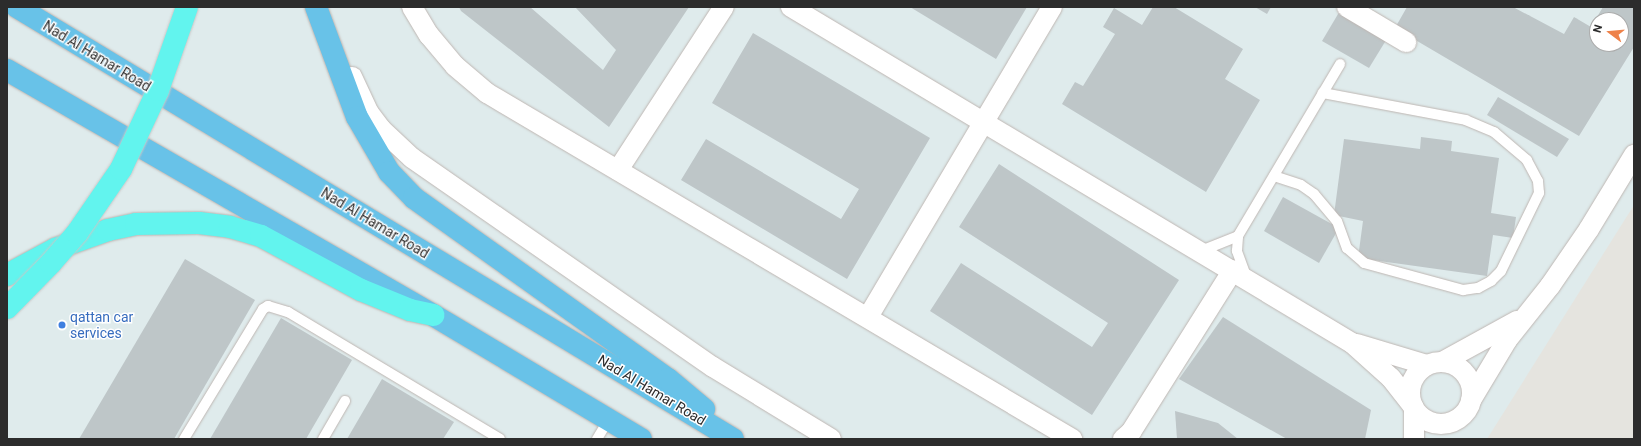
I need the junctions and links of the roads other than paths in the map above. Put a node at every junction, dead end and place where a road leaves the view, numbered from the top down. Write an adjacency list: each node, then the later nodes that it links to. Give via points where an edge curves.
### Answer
1 (17, 7): 40 (main road, Nad Al Hamar Road)
2 (187, 7): 23 (highway, bridge, via 158,90 121,169 77,233 52,263)
3 (316, 7): 11 (main road)
4 (412, 7): 17 (street, via 429,35 456,66 487,93)
5 (724, 7): 17 (street)
6 (791, 7): 15 (street)
7 (1052, 7): 15 (street)
8 (1347, 7): 9 (street)
9 (1368, 13): 10 (street)
10 (1406, 42)
11 (334, 50): 40 (main road, via 344,88 372,144 389,172 414,198 668,379); 41 (street, via 352,77 370,113 395,144 412,158 713,367)
12 (1340, 64): 14 (lane)
13 (7, 70): 25 (main road)
14 (1323, 93): 18 (lane); 18 (lane, via 1466,120 1494,132 1527,160 1538,181 1539,193 1501,271 1491,281 1478,288 1463,290 1364,263 1347,248 1337,221 1314,194 1301,185)
15 (985, 123): 20 (street); 26 (street)
16 (1634, 154): 24 (street, via 1590,229)
17 (618, 170): 26 (street)
18 (1274, 176): 19 (lane)
19 (1238, 236): 20 (lane); 21 (lane)
20 (1201, 251): 21 (street)
21 (1240, 274): 27 (street); 34 (street)
22 (7, 275): 25 (highway, via 55,249 108,230 136,224 199,223 260,236 379,298 410,310)
23 (7, 308)
24 (1528, 313): 28 (street, via 1488,339); 29 (street, via 1488,369)
25 (433, 315): 32 (main road)
26 (868, 317): 42 (street)
27 (1352, 343): 28 (street); 31 (street, via 1391,378)
28 (1435, 363): 29 (street, via 1456,365 1466,374 1472,387); 31 (street, via 1417,372 1411,383)
29 (1471, 400): 33 (street, via 1467,409)
30 (345, 401): 36 (lane)
31 (1413, 407): 33 (street, via 1429,422); 43 (street)
32 (608, 420): 38 (lane); 39 (main road)
33 (1446, 431)
34 (1129, 437)
35 (184, 439): 37 (lane, via 263,309 268,306 288,312)
36 (323, 439)
37 (500, 439)
38 (597, 439)
39 (641, 439)
40 (734, 439)
41 (832, 439)
42 (1072, 439)
43 (1414, 439)

